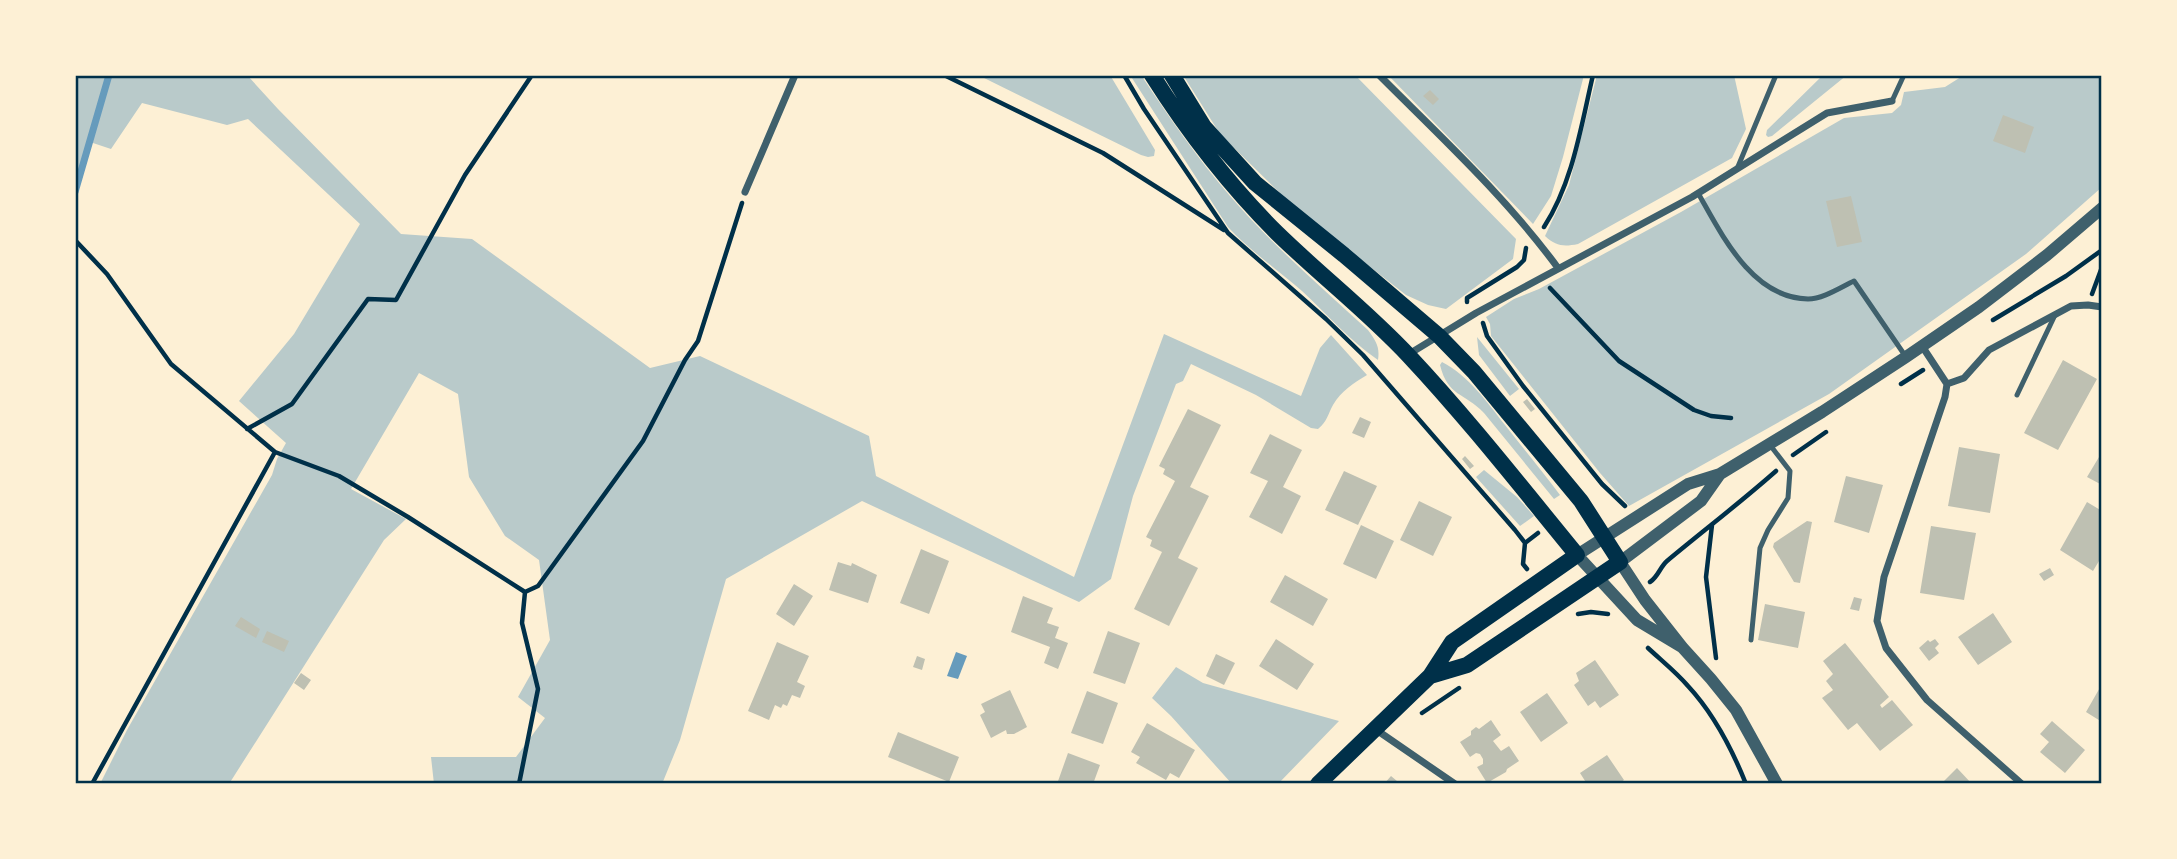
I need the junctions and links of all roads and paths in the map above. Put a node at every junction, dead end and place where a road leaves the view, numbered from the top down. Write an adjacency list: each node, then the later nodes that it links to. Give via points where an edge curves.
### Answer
1 (532, 75): 35 (path, via 465,175 396,300 368,299 292,404)
2 (795, 75): 13 (street)
3 (944, 75): 16 (path, via 1103,153)
4 (1124, 75): 16 (path)
5 (1152, 75): 30 (main road, via 1198,144 1239,194)
6 (1172, 75): 28 (main road, via 1204,127 1255,183)
7 (1379, 75): 17 (street)
8 (1593, 75): 17 (path, via 1559,200 1545,226)
9 (1776, 75): 12 (lane)
10 (1904, 75): 11 (lane)
11 (1892, 101): 12 (street, via 1827,113)
12 (1737, 169): 14 (street)
13 (745, 192): 46 (path, via 698,341 643,441 538,586)
14 (1698, 193): 21 (street); 31 (lane, via 1725,239 1748,269 1770,287 1811,299 1854,281)
15 (2102, 208): 29 (street, via 2047,255)
16 (1228, 233): 45 (path, via 1363,355 1516,530 1525,543 1523,564)
17 (1534, 235): 21 (street); 25 (path, via 1525,243 1524,260 1517,267 1467,298)
18 (78, 242): 35 (path, via 107,274 171,364)
19 (2102, 250): 27 (path)
20 (2102, 267): 23 (path)
21 (1558, 268): 22 (street)
22 (1540, 277): 25 (street); 34 (path, via 1619,361 1694,410)
23 (2088, 305): 24 (street); 26 (street, via 2071,306)
24 (2102, 307)
25 (1476, 313): 28 (street); 39 (path, via 1523,386)
26 (2055, 315): 32 (street, via 1989,350 1964,378); 33 (lane)
27 (1988, 323)
28 (1439, 336): 30 (street); 41 (main road, via 1513,418 1581,501)
29 (1922, 346): 31 (street); 32 (street)
30 (1408, 355): 42 (main road)
31 (1906, 357): 36 (street)
32 (1947, 384): 59 (street, via 1884,577 1877,621 1886,648 1927,700)
33 (2017, 395)
34 (1731, 418)
35 (247, 429): 37 (path)
36 (1769, 444): 38 (street); 47 (lane, via 1790,471 1788,498 1760,548)
37 (275, 452): 46 (path, via 339,476); 53 (path)
38 (1720, 474): 39 (street, via 1688,484); 43 (street, via 1702,501)
39 (1633, 519): 41 (street)
40 (1712, 525): 50 (path, via 1706,578)
41 (1604, 537): 42 (street); 43 (main road)
42 (1577, 555): 44 (street); 45 (main road)
43 (1620, 562): 44 (main road); 49 (street)
44 (1597, 578): 49 (street, via 1637,620); 51 (main road, via 1467,665)
45 (1538, 582): 51 (main road, via 1452,642)
46 (525, 592): 54 (path, via 522,623 538,689)
47 (1751, 640)
48 (1641, 641): 57 (path, via 1689,686 1709,712)
49 (1682, 647): 58 (street, via 1736,710)
50 (1717, 659)
51 (1430, 676): 52 (main road)
52 (1374, 728): 55 (main road); 56 (street)
53 (92, 784)
54 (519, 784)
55 (1318, 784)
56 (1455, 784)
57 (1746, 784)
58 (1777, 784)
59 (2022, 784)

